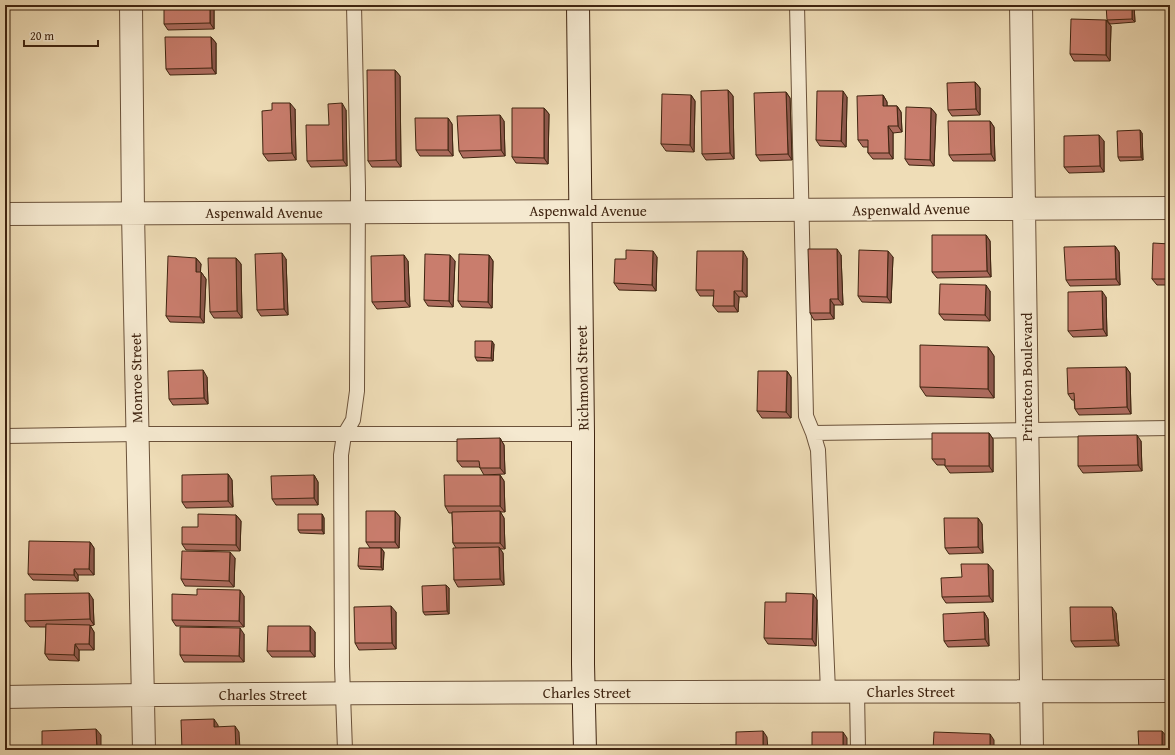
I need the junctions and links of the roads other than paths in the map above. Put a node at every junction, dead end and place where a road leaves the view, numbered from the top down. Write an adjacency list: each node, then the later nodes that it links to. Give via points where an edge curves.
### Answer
1 (131, 5): 11 (street, Monroe Street)
2 (354, 5): 9 (lane)
3 (578, 5): 8 (street, Richmond Street)
4 (797, 5): 10 (lane)
5 (1021, 5): 6 (street, Princeton Boulevard)
6 (1025, 208): 7 (street, Aspenwald Avenue); 10 (street, Aspenwald Avenue); 14 (street, Princeton Boulevard)
7 (1170, 208)
8 (580, 210): 9 (street, Aspenwald Avenue); 10 (street, Aspenwald Avenue); 17 (street, Richmond Street)
9 (357, 211): 11 (street, Aspenwald Avenue); 18 (lane, via 357,391 353,420)
10 (801, 211): 15 (lane, via 806,416)
11 (133, 213): 12 (street, Aspenwald Avenue); 16 (street, Monroe Street)
12 (5, 214)
13 (1170, 428): 14 (lane)
14 (1026, 430): 15 (lane); 21 (street, Princeton Boulevard)
15 (813, 433): 24 (lane, via 818,450)
16 (138, 434): 18 (lane); 19 (lane); 26 (street, Monroe Street)
17 (583, 434): 18 (lane); 23 (street, Richmond Street)
18 (344, 435): 25 (lane, via 341,455)
19 (5, 436)
20 (857, 691): 21 (street, Charles Street); 24 (street, Charles Street); 31 (lane)
21 (1031, 691): 22 (street, Charles Street); 32 (street, Princeton Boulevard)
22 (1170, 691)
23 (584, 692): 24 (street, Charles Street); 25 (street, Charles Street); 30 (street, Richmond Street)
24 (828, 692)
25 (344, 694): 26 (street, Charles Street); 29 (lane)
26 (142, 695): 27 (street, Charles Street); 28 (street, Monroe Street)
27 (5, 697)
28 (144, 750)
29 (346, 750)
30 (585, 750)
31 (858, 750)
32 (1032, 750)

